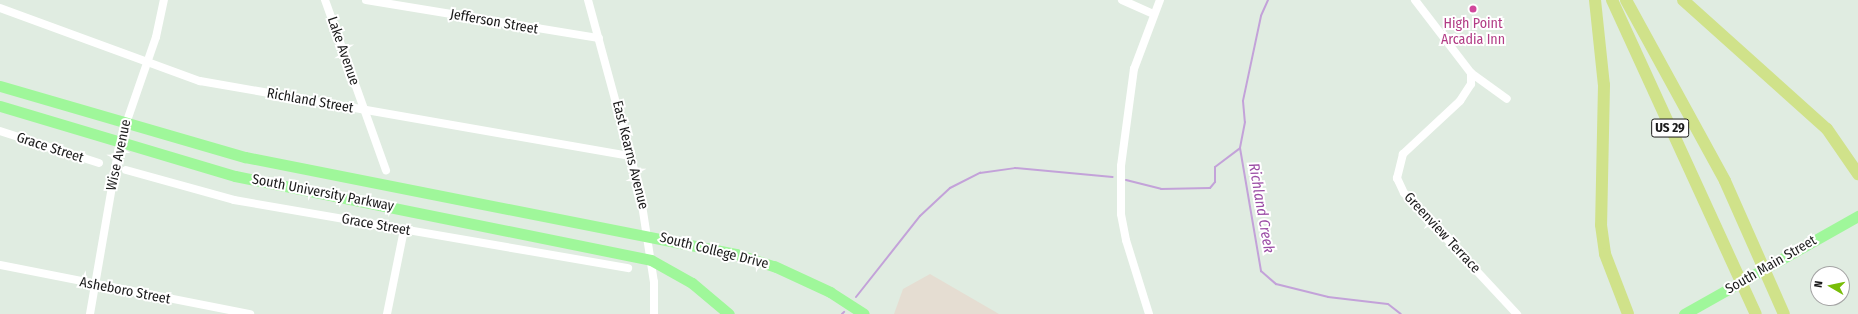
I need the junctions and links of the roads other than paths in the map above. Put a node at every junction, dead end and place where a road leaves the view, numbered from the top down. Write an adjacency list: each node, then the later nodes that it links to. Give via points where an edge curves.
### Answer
1 (164, 0): 15 (street, Wise Avenue, via 156,37)
2 (325, 0): 20 (street, Lake Avenue)
3 (366, 0): 14 (street, Jefferson Street)
4 (588, 0): 14 (street, East Kearns Avenue)
5 (1122, 0): 13 (street)
6 (1160, 0): 13 (street)
7 (1415, 0): 16 (street)
8 (1595, 0): 45 (highway, via 1604,85 1601,226 1606,254)
9 (1612, 0): 36 (highway, US 29)
10 (1626, 0): 47 (highway, US 29, via 1725,181)
11 (1683, 0): 28 (highway, via 1827,129)
12 (0, 8): 15 (street, Richland Street)
13 (1153, 14): 43 (street, via 1134,69 1121,166 1121,214 1126,240)
14 (599, 38): 24 (street, East Kearns Avenue)
15 (145, 63): 20 (street, Richland Street, via 200,81); 21 (street, Wise Avenue)
16 (1471, 73): 18 (street); 44 (street, Greenview Terrace, via 1471,84 1460,101 1403,154 1397,178 1404,193)
17 (0, 86): 21 (main road, South University Parkway)
18 (1507, 99)
19 (0, 106): 23 (main road, South University Parkway)
20 (364, 111): 24 (street, Richland Street); 27 (street, Lake Avenue)
21 (124, 123): 23 (street, Wise Avenue); 31 (main road, South University Parkway, via 245,157)
22 (0, 131): 25 (street, Grace Street)
23 (120, 141): 32 (main road, South University Parkway, via 235,176); 35 (street, Wise Avenue)
24 (631, 156): 31 (street, East Kearns Avenue)
25 (99, 163)
26 (126, 170): 30 (street, Grace Street, via 234,200)
27 (386, 170)
28 (1858, 174)
29 (1858, 216): 46 (main road, South Main Street)
30 (404, 230): 34 (street, Grace Street); 39 (street)
31 (648, 235): 32 (street, East Kearns Avenue); 42 (main road, South College Drive, via 774,266 830,292)
32 (651, 260): 40 (street, East Kearns Avenue); 41 (main road, South University Parkway, via 692,283)
33 (0, 265): 35 (street, Asheboro Street)
34 (628, 268)
35 (96, 285): 37 (street, Wise Avenue); 38 (street, Asheboro Street)
36 (1754, 310)
37 (90, 314)
38 (250, 314)
39 (387, 314)
40 (654, 314)
41 (729, 314)
42 (864, 314)
43 (1149, 314)
44 (1517, 314)
45 (1628, 314)
46 (1684, 314)
47 (1784, 314)

